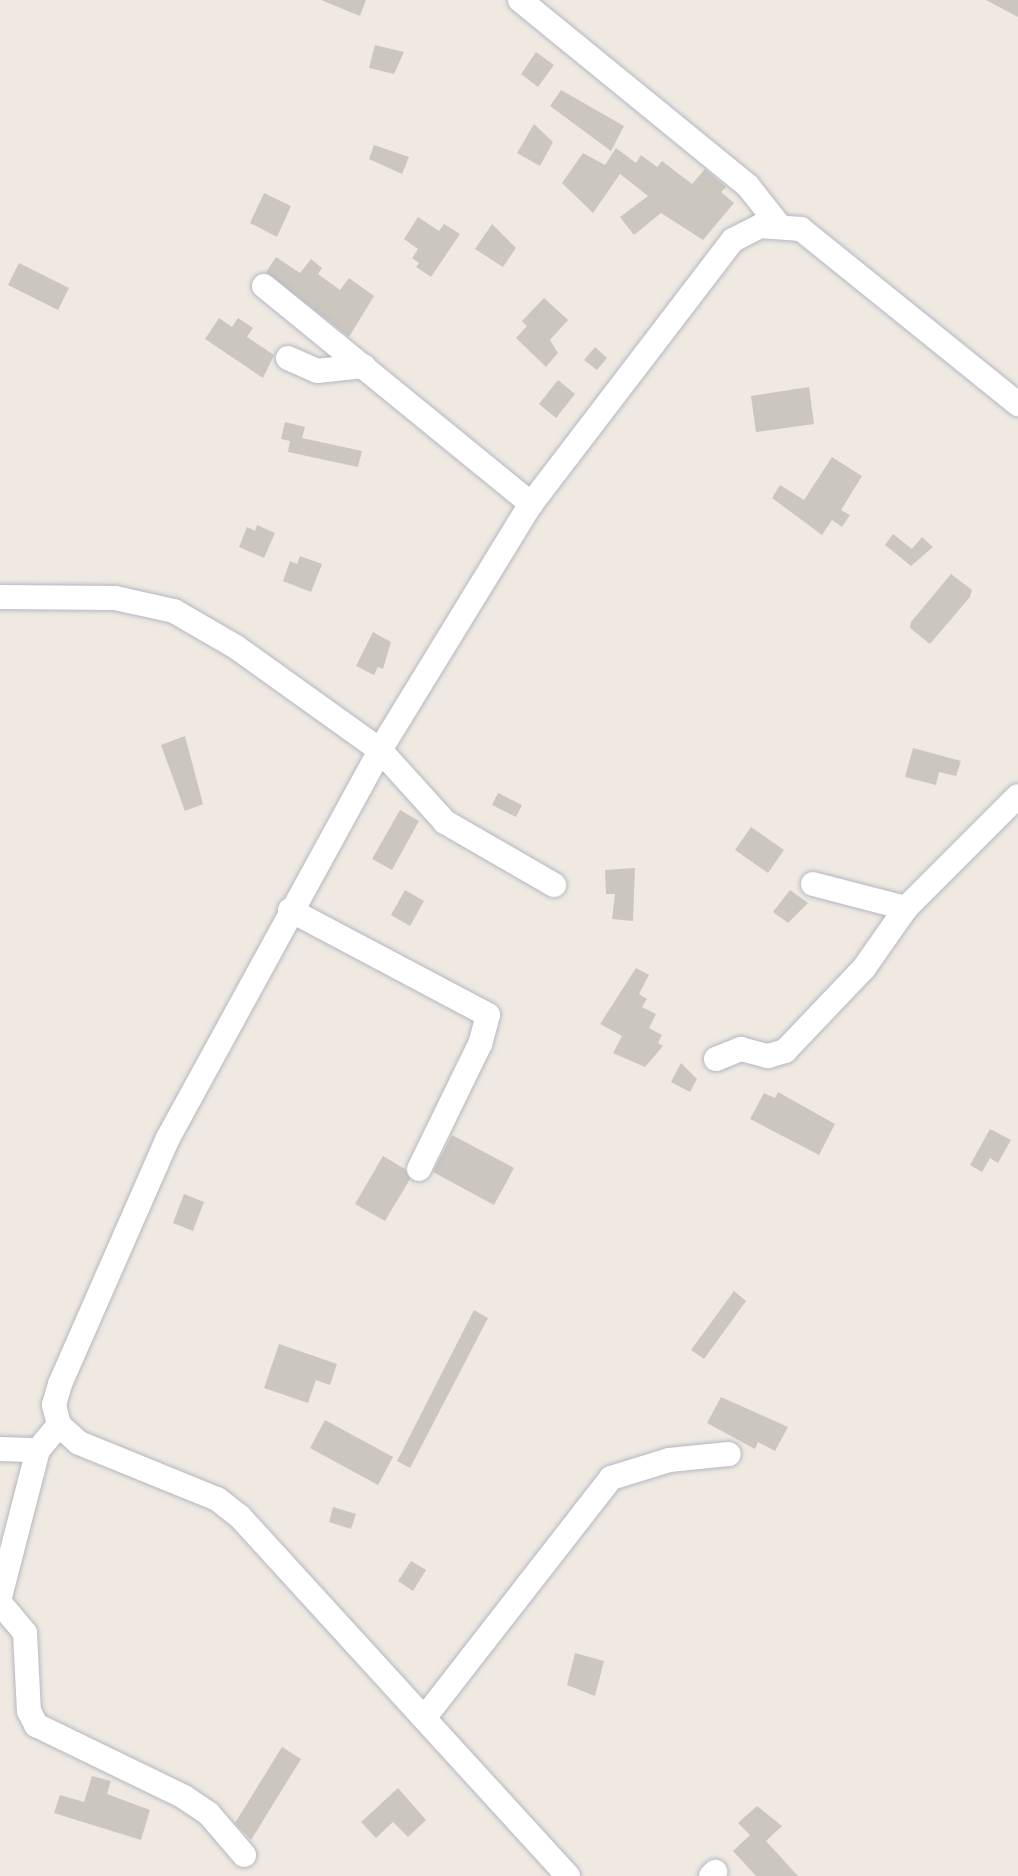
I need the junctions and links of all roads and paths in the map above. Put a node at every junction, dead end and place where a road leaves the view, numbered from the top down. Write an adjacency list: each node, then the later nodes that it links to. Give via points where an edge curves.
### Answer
1 (520, 0): 2 (street, via 748,186)
2 (778, 224): 6 (street, via 801,229 826,247); 7 (street, via 733,240)
3 (264, 286): 5 (street)
4 (288, 358): 5 (street, via 316,371)
5 (364, 366): 7 (street)
6 (1018, 404)
7 (531, 504): 9 (street)
8 (0, 597): 9 (street, via 116,598 174,611 266,667)
9 (380, 750): 12 (street, via 446,822); 14 (street)
10 (1018, 796): 13 (street)
11 (813, 884): 13 (street)
12 (554, 885)
13 (906, 908): 15 (street, via 857,976 785,1051 768,1056 741,1049)
14 (290, 910): 16 (street, via 488,1015 480,1044); 17 (street, via 125,1227 60,1384 54,1405)
15 (716, 1059)
16 (419, 1168)
17 (59, 1425): 19 (street); 23 (street, via 79,1443 207,1495 239,1516)
18 (0, 1449): 19 (street)
19 (38, 1450): 21 (street)
20 (729, 1454): 23 (street, via 669,1460 611,1478)
21 (0, 1597)
22 (0, 1603): 24 (street, via 26,1633 28,1711 36,1725 184,1797 209,1814)
23 (425, 1717): 25 (street)
24 (244, 1855)
25 (567, 1876)

